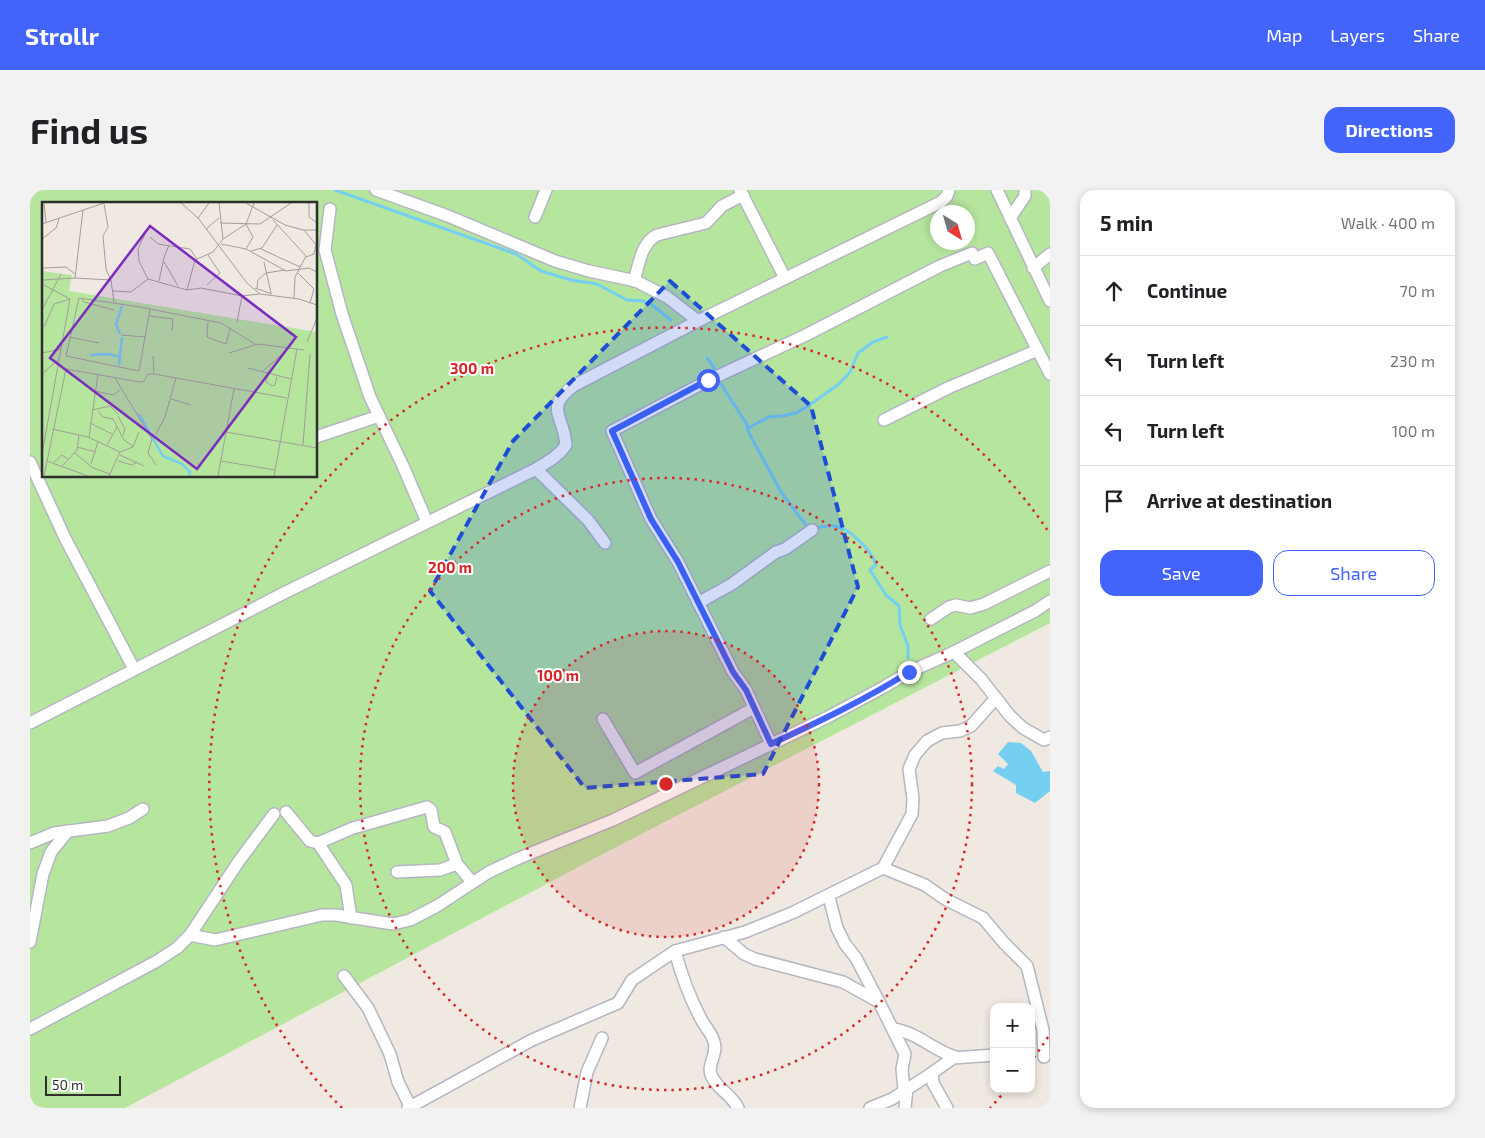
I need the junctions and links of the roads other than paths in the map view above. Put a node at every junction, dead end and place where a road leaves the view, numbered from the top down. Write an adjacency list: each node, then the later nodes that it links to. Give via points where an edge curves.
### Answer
1 (376, 190): 13 (street, via 555,261)
2 (546, 190): 8 (street)
3 (949, 190): 12 (street, via 941,202)
4 (997, 190): 9 (street)
5 (1025, 190): 9 (street, via 1025,196)
6 (741, 193): 12 (street); 13 (street, via 722,206 706,224 651,238 643,251)
7 (330, 209): 18 (street, via 325,250 342,314)
8 (535, 217)
9 (1010, 218): 11 (street)
10 (1050, 254): 11 (street)
11 (1033, 268): 14 (street)
12 (785, 278): 15 (street)
13 (634, 281): 15 (street, via 667,297)
14 (1050, 301)
15 (698, 321): 22 (street, via 563,394 557,412 566,444 556,456)
16 (1038, 350): 17 (street); 19 (street); 28 (street, via 988,253 975,259 972,253 708,380 612,431 651,519 678,562)
17 (1050, 374)
18 (379, 416): 20 (street); 23 (street)
19 (884, 420)
20 (318, 436)
21 (30, 462): 31 (street, via 65,538)
22 (536, 469): 23 (street); 25 (street, via 588,520)
23 (427, 522): 31 (street)
24 (812, 530): 28 (street)
25 (605, 543)
26 (1050, 571): 29 (street, via 984,604 970,608 956,605)
27 (1050, 601): 30 (street)
28 (698, 603): 33 (street)
29 (931, 619)
30 (954, 652): 32 (street); 37 (street)
31 (134, 669): 35 (street)
32 (996, 698): 36 (street, via 1024,728); 45 (street, via 971,726 942,733 927,741 915,755 909,769 912,814)
33 (754, 708): 34 (street, via 635,773); 37 (street)
34 (604, 719)
35 (30, 723)
36 (1048, 740)
37 (771, 744): 47 (street, via 614,820 519,858)
38 (144, 808): 41 (street, via 108,826)
39 (286, 812): 43 (street, via 310,841)
40 (274, 814): 50 (street)
41 (68, 831): 42 (street); 52 (street, via 51,852 43,874)
42 (30, 842)
43 (318, 842): 44 (street, via 353,828 427,807 431,810 434,827 446,834); 49 (street, via 346,885)
44 (457, 864): 46 (street, via 440,870); 47 (street)
45 (883, 868): 51 (street, via 792,913); 61 (street, via 925,885 983,918 1027,966 1043,1030)
46 (398, 872)
47 (472, 882): 49 (street, via 410,920 393,924)
48 (829, 897): 55 (street, via 837,928)
49 (351, 918): 50 (street, via 322,915 216,940)
50 (190, 934): 56 (street, via 177,948 157,961)
51 (724, 937): 53 (street); 55 (street, via 755,959 844,982)
52 (30, 942)
53 (675, 950): 64 (street, via 632,980 618,1003 532,1040); 66 (street, via 693,1003 715,1044 710,1068 712,1076)
54 (344, 976): 64 (street, via 368,1008 390,1054)
55 (879, 1002): 57 (street)
56 (30, 1029)
57 (893, 1029): 60 (street); 63 (street, via 904,1054 902,1069)
58 (602, 1038): 65 (street, via 586,1072)
59 (990, 1055): 60 (street)
60 (956, 1057): 62 (street)
61 (1044, 1057)
62 (932, 1073): 63 (street); 69 (street, via 933,1083)
63 (906, 1089): 67 (street); 68 (street)
64 (409, 1107)
65 (580, 1108)
66 (738, 1108)
67 (870, 1108)
68 (905, 1108)
69 (947, 1108)

